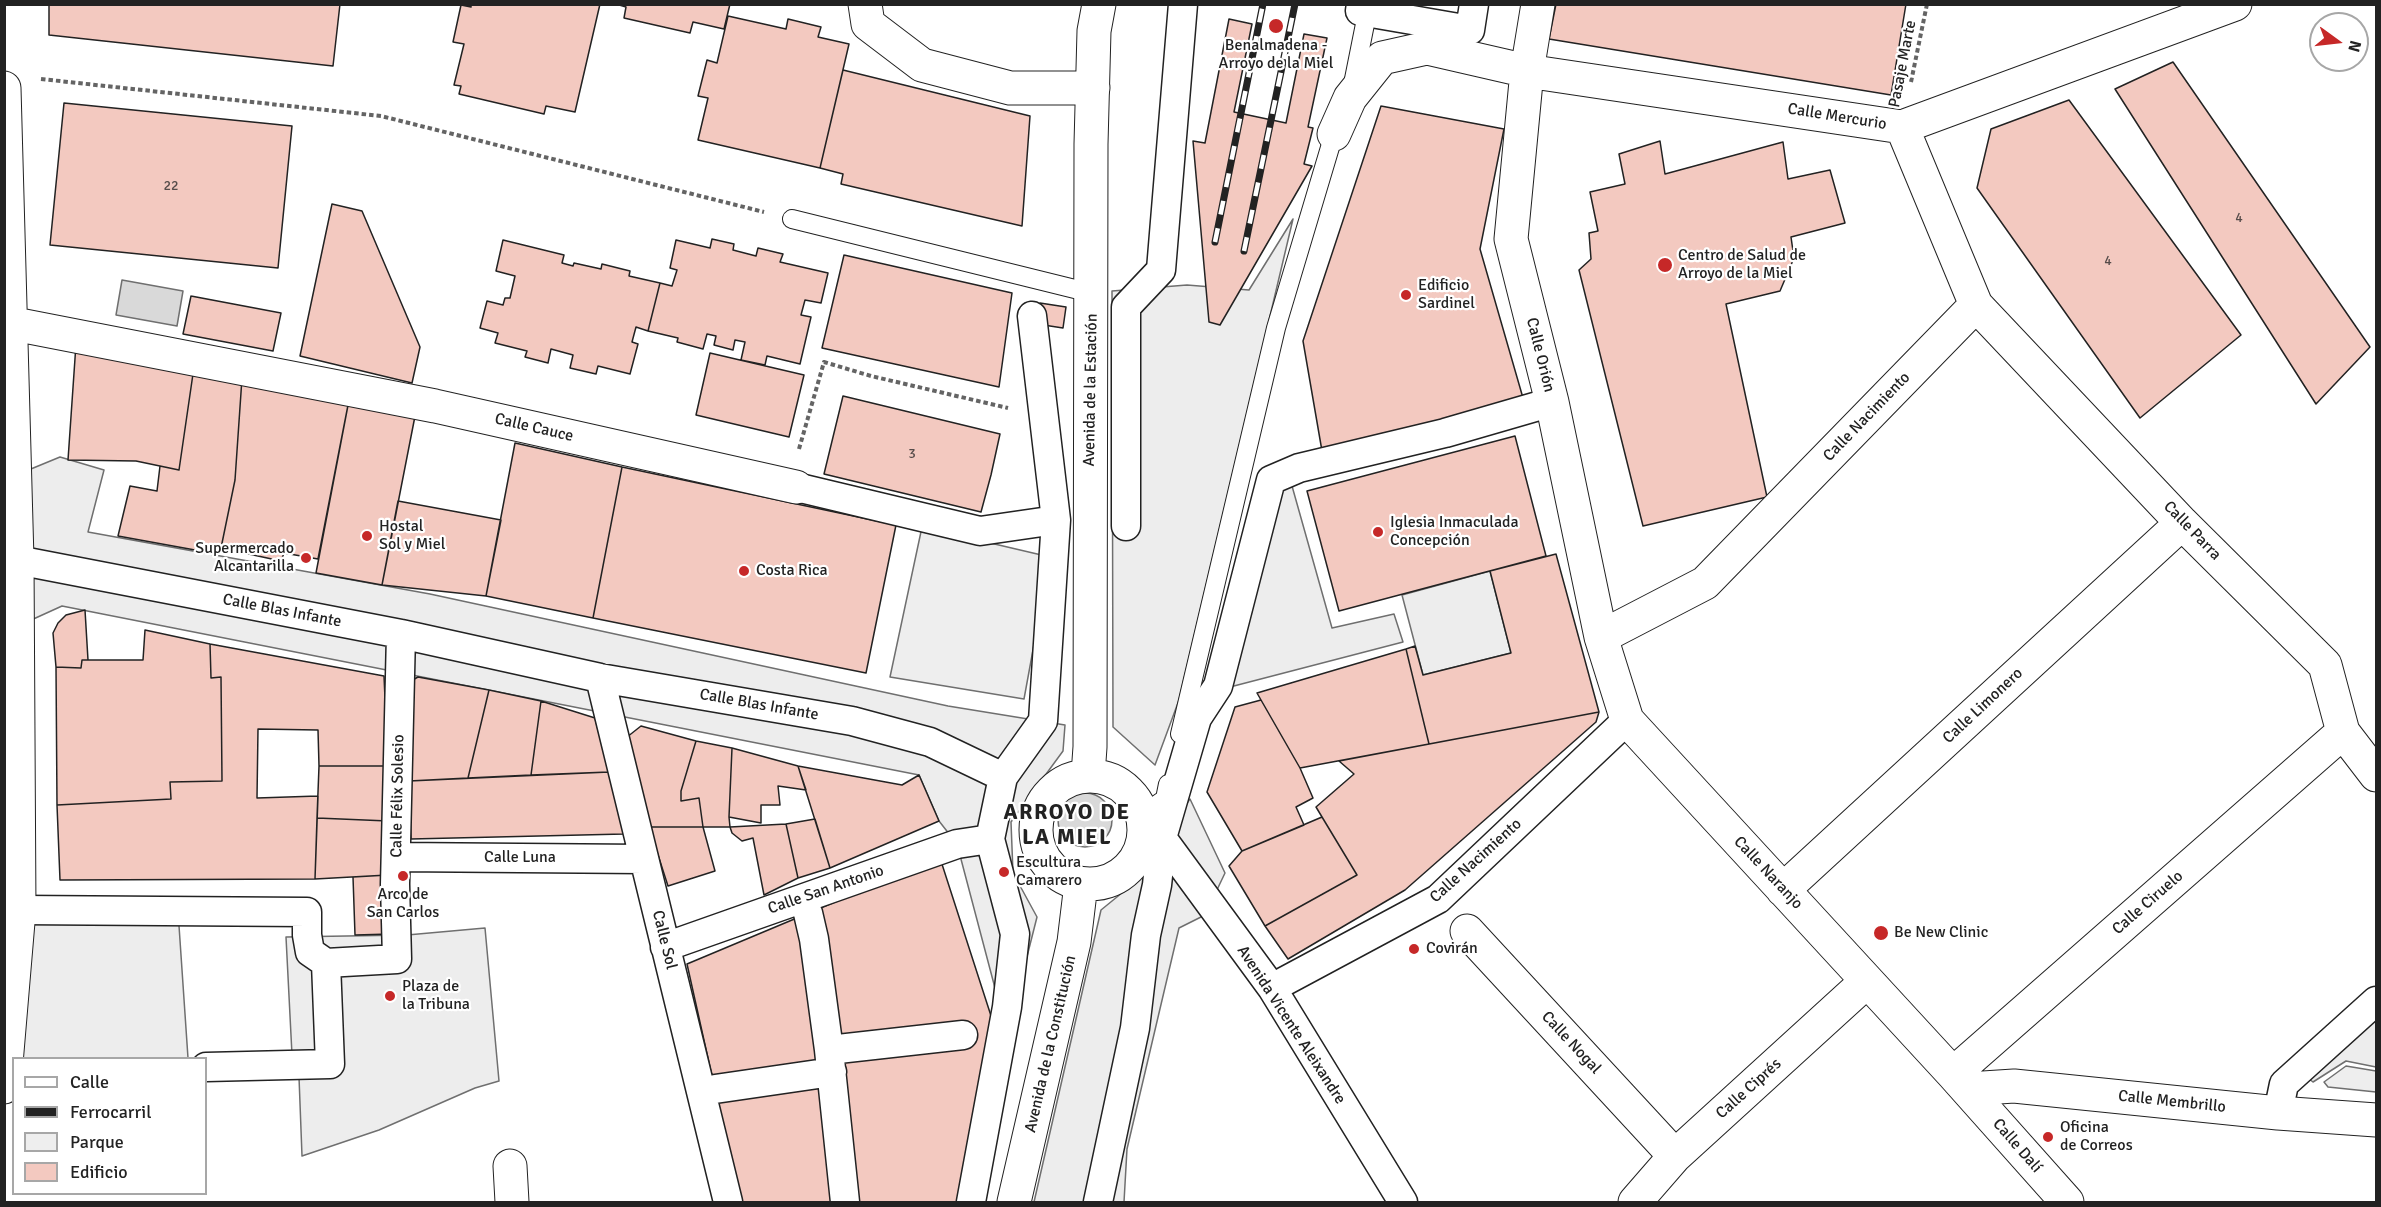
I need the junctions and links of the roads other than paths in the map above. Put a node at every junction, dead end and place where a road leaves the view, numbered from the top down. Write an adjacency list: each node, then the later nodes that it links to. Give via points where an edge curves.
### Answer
1 (865, 4): 11 (street, via 868,24 922,65 1010,88)
2 (1099, 4): 11 (street, Avenida de la Estación, via 1094,31)
3 (1182, 4): 24 (street, via 1161,270 1126,307)
4 (1361, 4): 6 (street, via 1360,11 1470,30)
5 (1369, 4): 12 (lane)
6 (1474, 4)
7 (1538, 4): 9 (street, Calle Orión)
8 (2235, 4): 13 (street, Calle Mercurio)
9 (1527, 71): 12 (street, Calle Mercurio, via 1427,48 1382,58); 13 (street, Calle Mercurio); 20 (street, Calle Orión, via 1511,239)
10 (4, 88): 19 (street)
11 (1093, 88): 16 (street, Avenida de la Estación)
12 (1350, 98): 14 (street, Calle Mercurio)
13 (1902, 127): 17 (street)
14 (1334, 134): 34 (lane, via 1276,328 1165,799)
15 (792, 219): 16 (lane)
16 (1091, 293): 32 (street, Avenida de la Estación)
17 (1976, 304): 23 (street, Calle Parra); 27 (street, Calle Nacimiento, via 1705,583)
18 (1032, 316): 22 (street)
19 (8, 334): 21 (street, Calle Cauce, via 435,406); 25 (street)
20 (1552, 402): 27 (street, Calle Orión); 34 (street, via 1299,468 1271,480 1218,686 1197,718)
21 (793, 486): 22 (street, Calle Cauce, via 980,531)
22 (1056, 520): 33 (street, via 1043,721)
23 (2182, 523): 30 (street, Calle Parra, via 2325,665); 39 (street, Calle Limonero)
24 (1126, 526)
25 (11, 561): 26 (street, Calle Blas Infante); 40 (street)
26 (401, 634): 28 (street, Calle Blas Infante); 36 (street, Calle Félix Solesio)
27 (1601, 638): 29 (street, Calle Naranjo)
28 (600, 678): 33 (street, Calle Blas Infante, via 852,721 930,742); 37 (street, Calle Sol)
29 (1627, 720): 39 (street, Calle Naranjo); 46 (street, Calle Nacimiento, via 1438,899)
30 (2343, 732): 31 (street, Calle Parra); 52 (street, Calle Ciruelo)
31 (2376, 775)
32 (1088, 776): 34 (street, via 1122,786 1134,798); 38 (street, via 1071,779 1043,801 1035,836 1040,854 1050,868)
33 (1003, 777): 35 (street)
34 (1149, 830): 38 (street, via 1129,868 1115,879); 46 (street, Avenida Vicente Aleixandre); 64 (street, via 1157,885 1146,935 1135,1028)
35 (990, 839): 43 (street, Calle San Antonio, via 957,844); 62 (street, via 1015,934 1007,1007)
36 (397, 857): 37 (street, Calle Luna); 44 (street, Calle Félix Solesio, via 397,959)
37 (643, 859): 43 (street, Calle Sol)
38 (1081, 884): 63 (street, Avenida de la Constitución, via 1074,942)
39 (1783, 890): 45 (street, Calle Naranjo)
40 (19, 910): 44 (street, via 307,912 310,952); 49 (street)
41 (808, 913): 50 (street)
42 (1467, 931): 57 (street, Calle Nogal)
43 (665, 947): 60 (street, Calle Sol)
44 (326, 963): 51 (street, via 330,1064)
45 (1867, 981): 52 (street, Calle Naranjo); 57 (street, Calle Ciprés)
46 (1272, 988): 65 (street, Avenida Vicente Aleixandre)
47 (2376, 1000): 55 (street, via 2284,1084)
48 (963, 1035): 50 (street)
49 (6, 1051): 53 (street)
50 (831, 1061): 54 (street); 61 (street)
51 (207, 1067)
52 (1960, 1082): 55 (street, Calle Membrillo); 67 (street, Calle Dalí)
53 (5, 1087)
54 (715, 1089)
55 (2278, 1113): 56 (street, Calle Membrillo)
56 (2376, 1120)
57 (1675, 1156): 66 (street, Calle Ciprés)
58 (510, 1166): 59 (street)
59 (512, 1203)
60 (728, 1203)
61 (845, 1203)
62 (971, 1203)
63 (1014, 1203)
64 (1098, 1203)
65 (1403, 1203)
66 (1635, 1203)
67 (2067, 1203)

